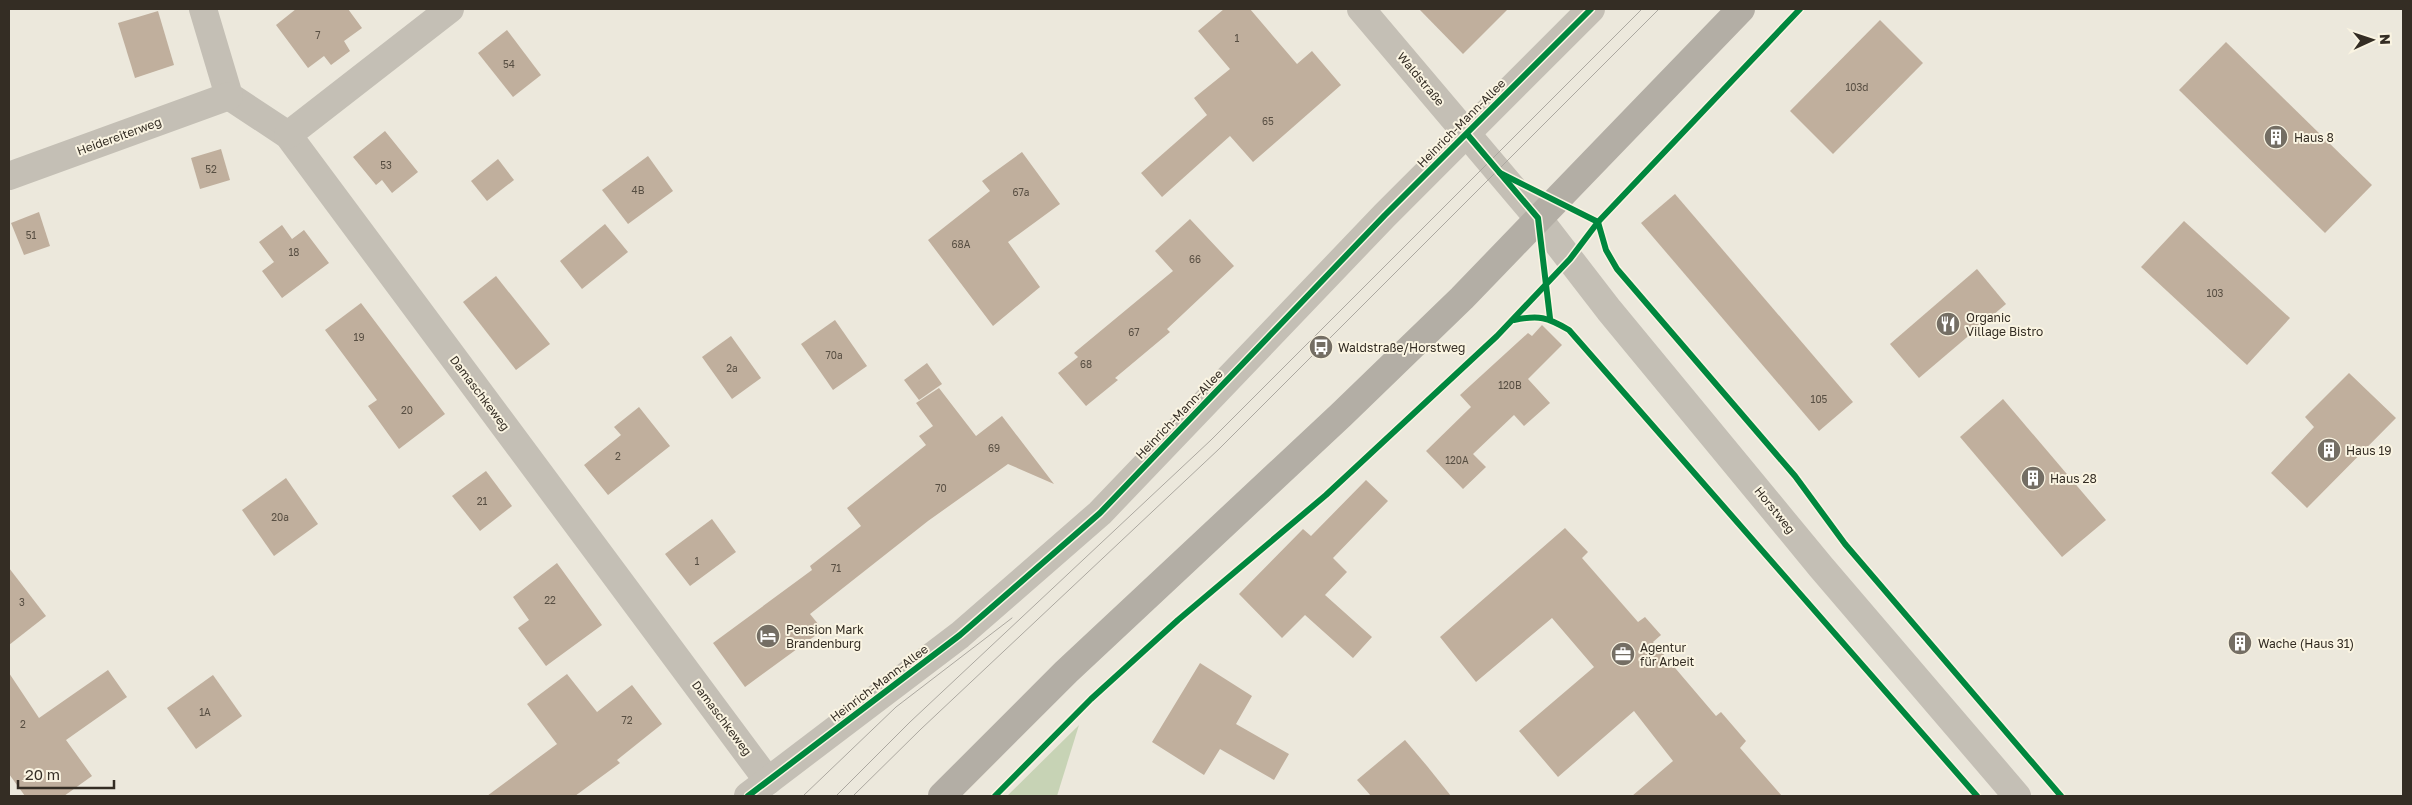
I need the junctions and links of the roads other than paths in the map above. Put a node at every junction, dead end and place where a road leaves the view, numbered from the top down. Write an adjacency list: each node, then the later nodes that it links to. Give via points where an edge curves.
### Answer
1 (203, 9): 6 (street)
2 (450, 9): 8 (street)
3 (1361, 9): 7 (street, Waldstraße)
4 (1591, 9): 7 (street, Heinrich-Mann-Allee)
5 (1740, 9): 10 (main road)
6 (229, 96): 8 (street, Damaschkeweg); 9 (street, Heidereiterweg)
7 (1467, 134): 10 (street, Waldstraße); 11 (street, Heinrich-Mann-Allee, via 1100,513 960,635)
8 (288, 136): 11 (street, Damaschkeweg)
9 (9, 176)
10 (1538, 218): 12 (main road, via 1462,298 1066,672); 13 (street, Horstweg, via 1609,310 1821,567)
11 (758, 789)
12 (942, 796)
13 (2017, 796)

